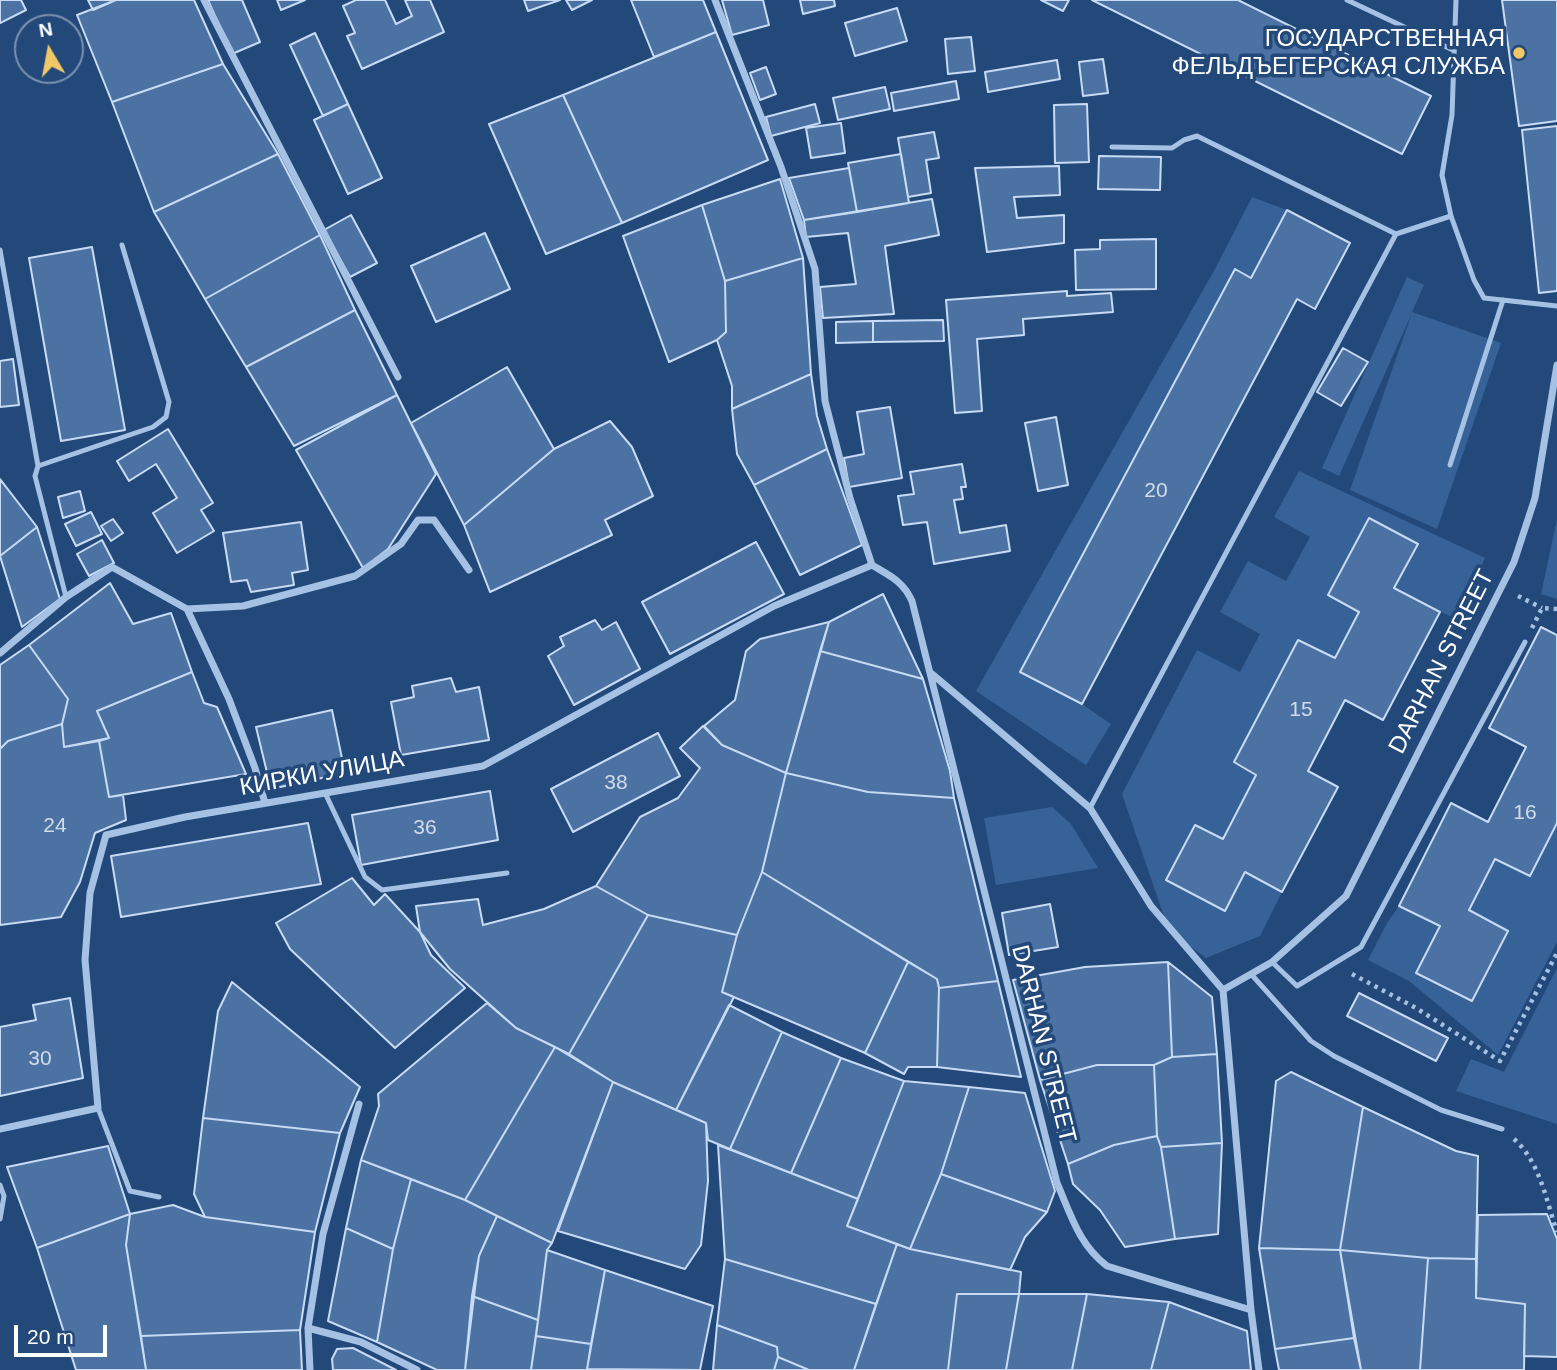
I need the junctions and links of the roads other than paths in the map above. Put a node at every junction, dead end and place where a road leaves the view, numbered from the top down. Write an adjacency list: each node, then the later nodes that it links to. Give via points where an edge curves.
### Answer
1 (204, 0): 14 (street)
2 (715, 0): 17 (street, via 781,167 815,269 825,401)
3 (1347, 0): 5 (lane)
4 (1456, 0): 5 (lane)
5 (1453, 50): 7 (lane, via 1452,116 1442,175)
6 (1112, 147): 8 (lane, via 1172,148 1198,136)
7 (1451, 216): 8 (lane); 11 (lane, via 1484,298)
8 (1396, 234): 26 (lane)
9 (122, 246): 16 (lane, via 169,402 166,417 153,427)
10 (0, 250): 16 (lane)
11 (1503, 300): 12 (lane); 15 (lane)
12 (1557, 306)
13 (1557, 365): 28 (street, DARHAN STREET, via 1535,498 1514,562 1346,896)
14 (398, 377)
15 (1450, 465)
16 (38, 466): 19 (lane, via 35,476)
17 (872, 565): 23 (street, DARHAN STREET, via 906,589); 24 (street, КИРКИ УЛИЦА, via 774,606 483,766)
18 (469, 570): 20 (street, via 435,520 418,520 401,544 355,576 243,606)
19 (66, 597): 20 (street, via 112,567); 22 (street)
20 (187, 609): 25 (street, via 229,699)
21 (1525, 642): 28 (lane, via 1361,947 1297,986)
22 (0, 653)
23 (930, 673): 26 (street); 38 (street, DARHAN STREET, via 1057,1183 1080,1236 1091,1254 1107,1266)
24 (325, 793): 25 (street, КИРКИ УЛИЦА); 27 (lane, via 365,877 382,890)
25 (265, 803): 32 (street, КИРКИ УЛИЦА, via 106,835 90,893 85,960)
26 (1090, 807): 30 (street, via 1151,906)
27 (507, 873)
28 (1272, 962): 29 (street, DARHAN STREET)
29 (1251, 974): 30 (street, DARHAN STREET); 34 (lane, via 1311,1041 1334,1056 1441,1110)
30 (1223, 990): 38 (street)
31 (359, 1104): 39 (street, via 323,1234)
32 (98, 1108): 33 (street); 36 (lane, via 130,1191)
33 (0, 1129)
34 (1502, 1129)
35 (0, 1185): 37 (lane, via 4,1196)
36 (159, 1196)
37 (0, 1219)
38 (1251, 1310): 42 (street)
39 (308, 1328): 40 (street); 41 (street, via 361,1342)
40 (310, 1370)
41 (417, 1370)
42 (1259, 1370)

